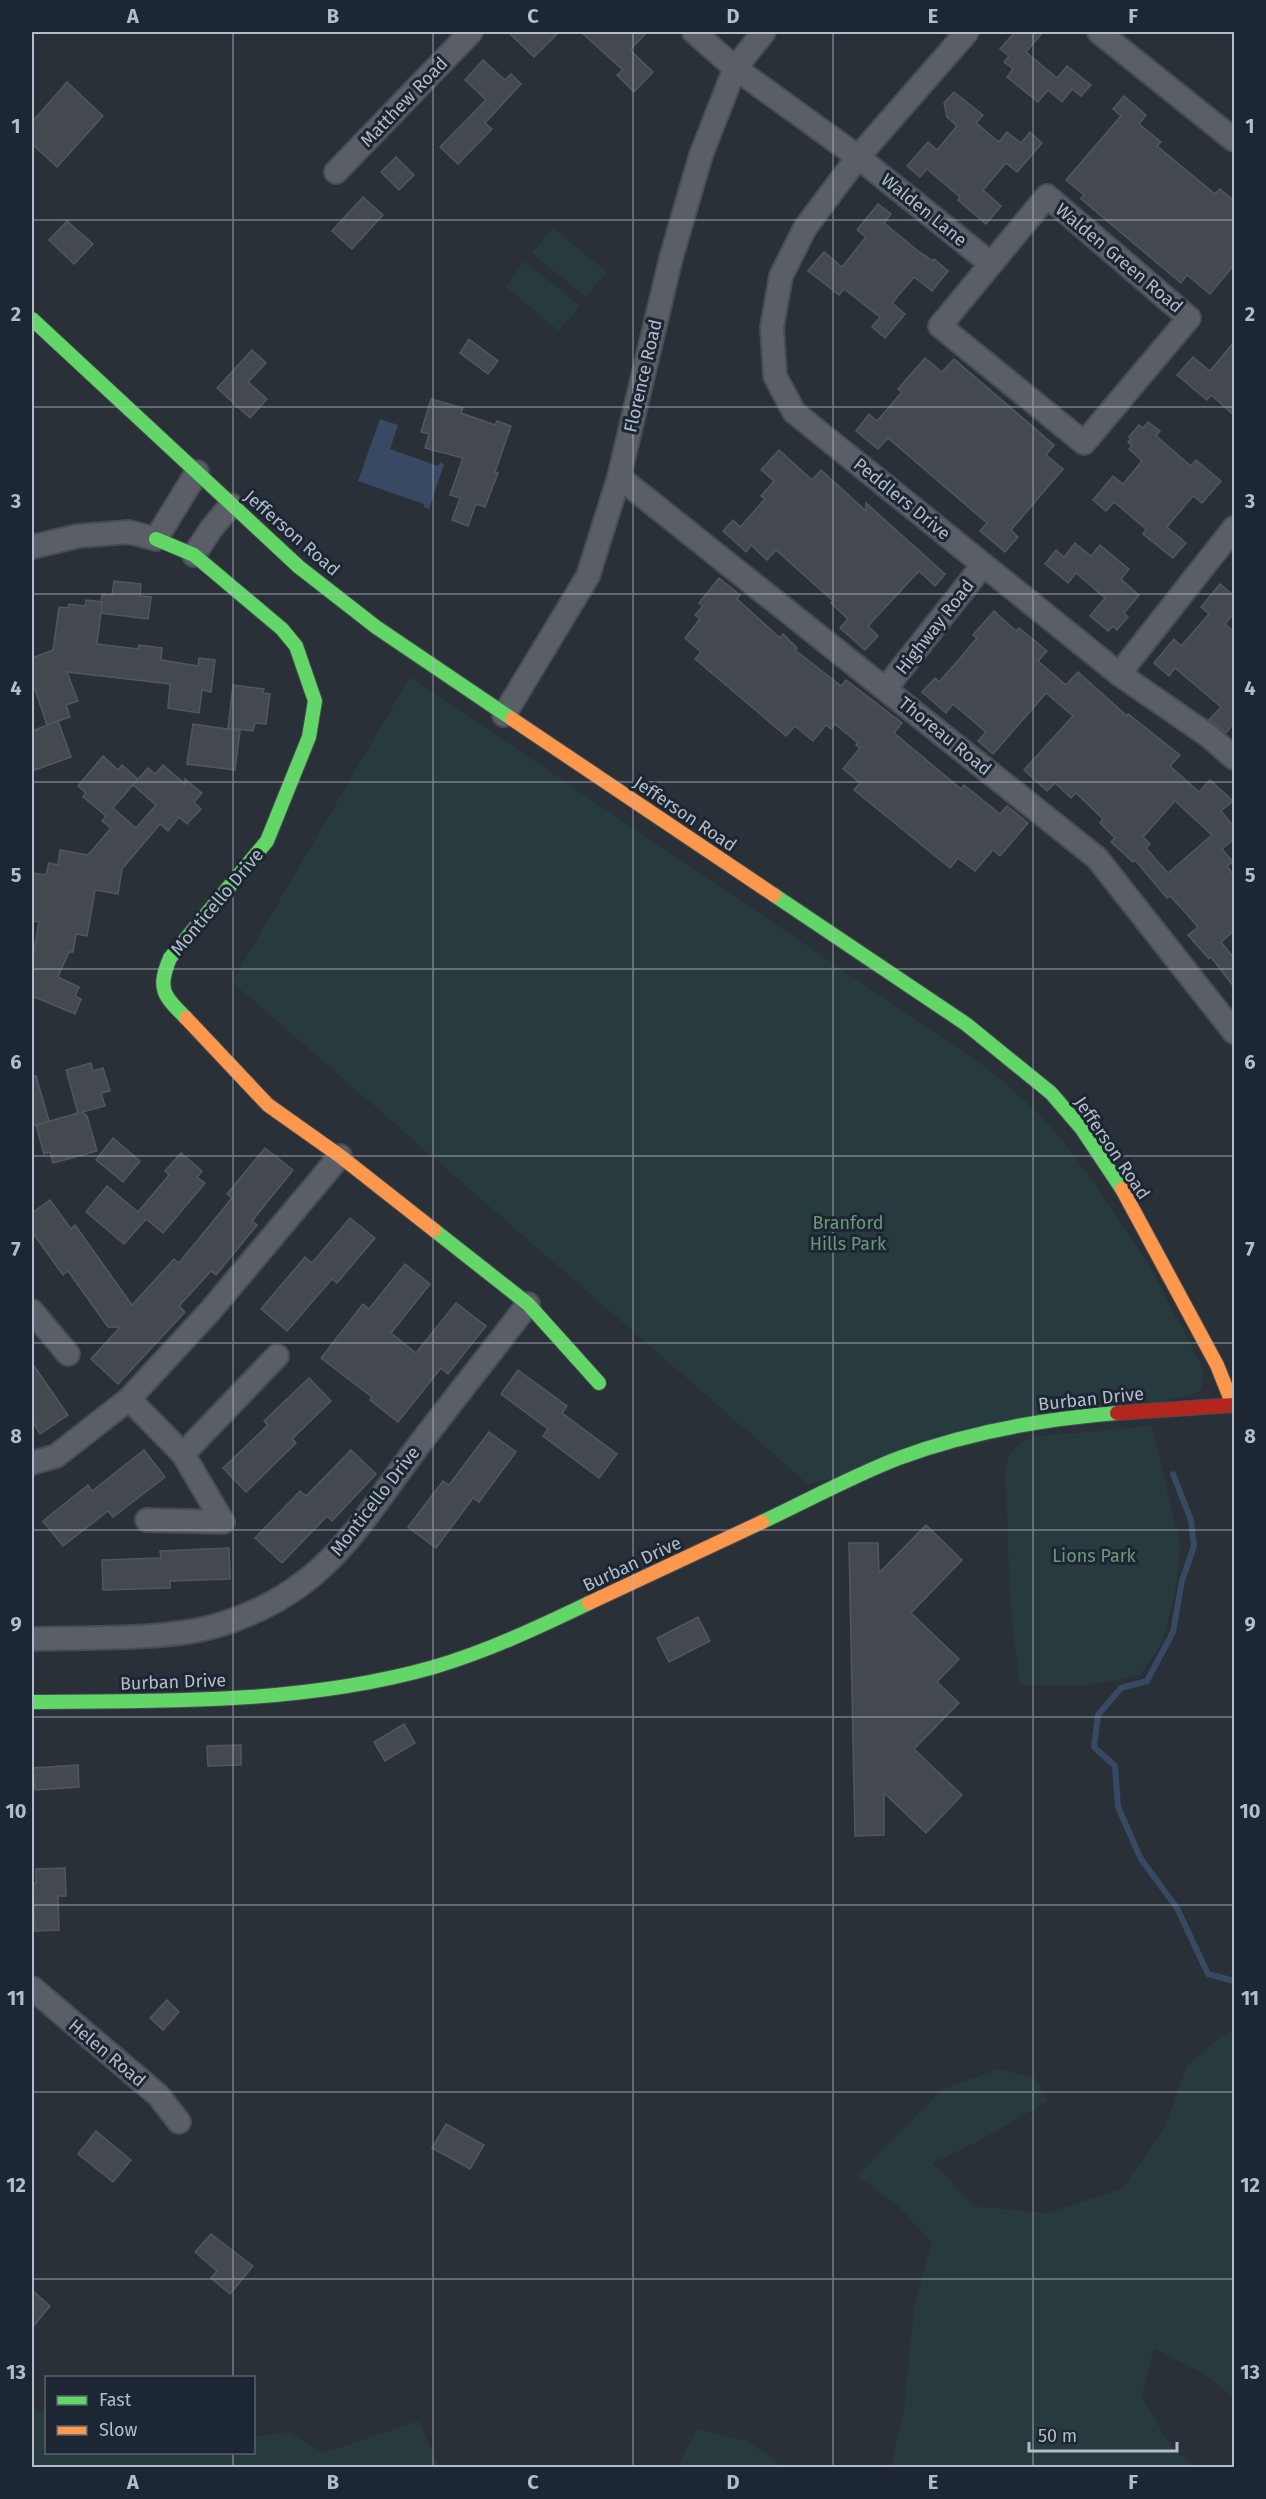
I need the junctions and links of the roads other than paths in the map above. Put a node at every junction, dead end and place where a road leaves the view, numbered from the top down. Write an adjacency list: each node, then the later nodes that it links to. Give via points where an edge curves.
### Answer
1 (471, 32): 9 (street, Matthew Road)
2 (694, 32): 6 (street)
3 (764, 32): 6 (street, Florence Road)
4 (967, 32): 8 (street, Peddlers Drive)
5 (1099, 32): 7 (street)
6 (735, 68): 8 (street); 13 (street, Florence Road, via 701,155 670,258)
7 (1234, 140)
8 (858, 157): 10 (street, Walden Lane); 19 (street, Peddlers Drive, via 806,228 781,276 772,327 775,376 794,412)
9 (336, 172)
10 (990, 263): 10 (street, Walden Green Road, via 1047,196 1189,318 1084,443 940,326)
11 (32, 319): 12 (street, Jefferson Road)
12 (197, 472): 14 (street, Jefferson Road); 16 (street)
13 (619, 477): 21 (street, Thoreau Road); 22 (street, Florence Road, via 588,576)
14 (231, 505): 18 (street); 22 (street, Jefferson Road, via 299,567 376,627)
15 (1234, 528): 20 (street)
16 (156, 539): 17 (street, Monticello Drive, via 129,532 78,536); 18 (street, Monticello Drive)
17 (32, 547)
18 (194, 555): 25 (street, Monticello Drive, via 289,637 296,646 315,701 309,737 267,841 170,958 162,977 166,998 268,1105)
19 (983, 566): 20 (street, Peddlers Drive); 21 (street, Highway Road)
20 (1119, 674): 23 (street, Peddlers Drive, via 1209,736)
21 (886, 688): 24 (street, Thoreau Road, via 1097,858)
22 (504, 715): 32 (street, Jefferson Road, via 966,1024 1051,1093 1118,1180 1201,1333)
23 (1234, 758)
24 (1234, 1032)
25 (340, 1156): 26 (street, Monticello Drive); 31 (street, via 211,1310)
26 (528, 1304): 30 (street, Monticello Drive); 36 (street, Monticello Drive, via 344,1546 290,1594 221,1625 178,1633)
27 (32, 1311): 28 (street)
28 (68, 1354)
29 (277, 1356): 33 (street)
30 (599, 1383)
31 (129, 1399): 33 (street); 34 (street, via 56,1456)
32 (1234, 1405): 37 (street, Burban Drive, via 1058,1420 944,1443 899,1458 563,1616 434,1667 367,1682 246,1698)
33 (183, 1454): 35 (street, via 223,1522)
34 (32, 1463)
35 (147, 1520)
36 (32, 1639)
37 (32, 1702)
38 (32, 1988): 39 (street, Helen Road, via 158,2096)
39 (179, 2122)

